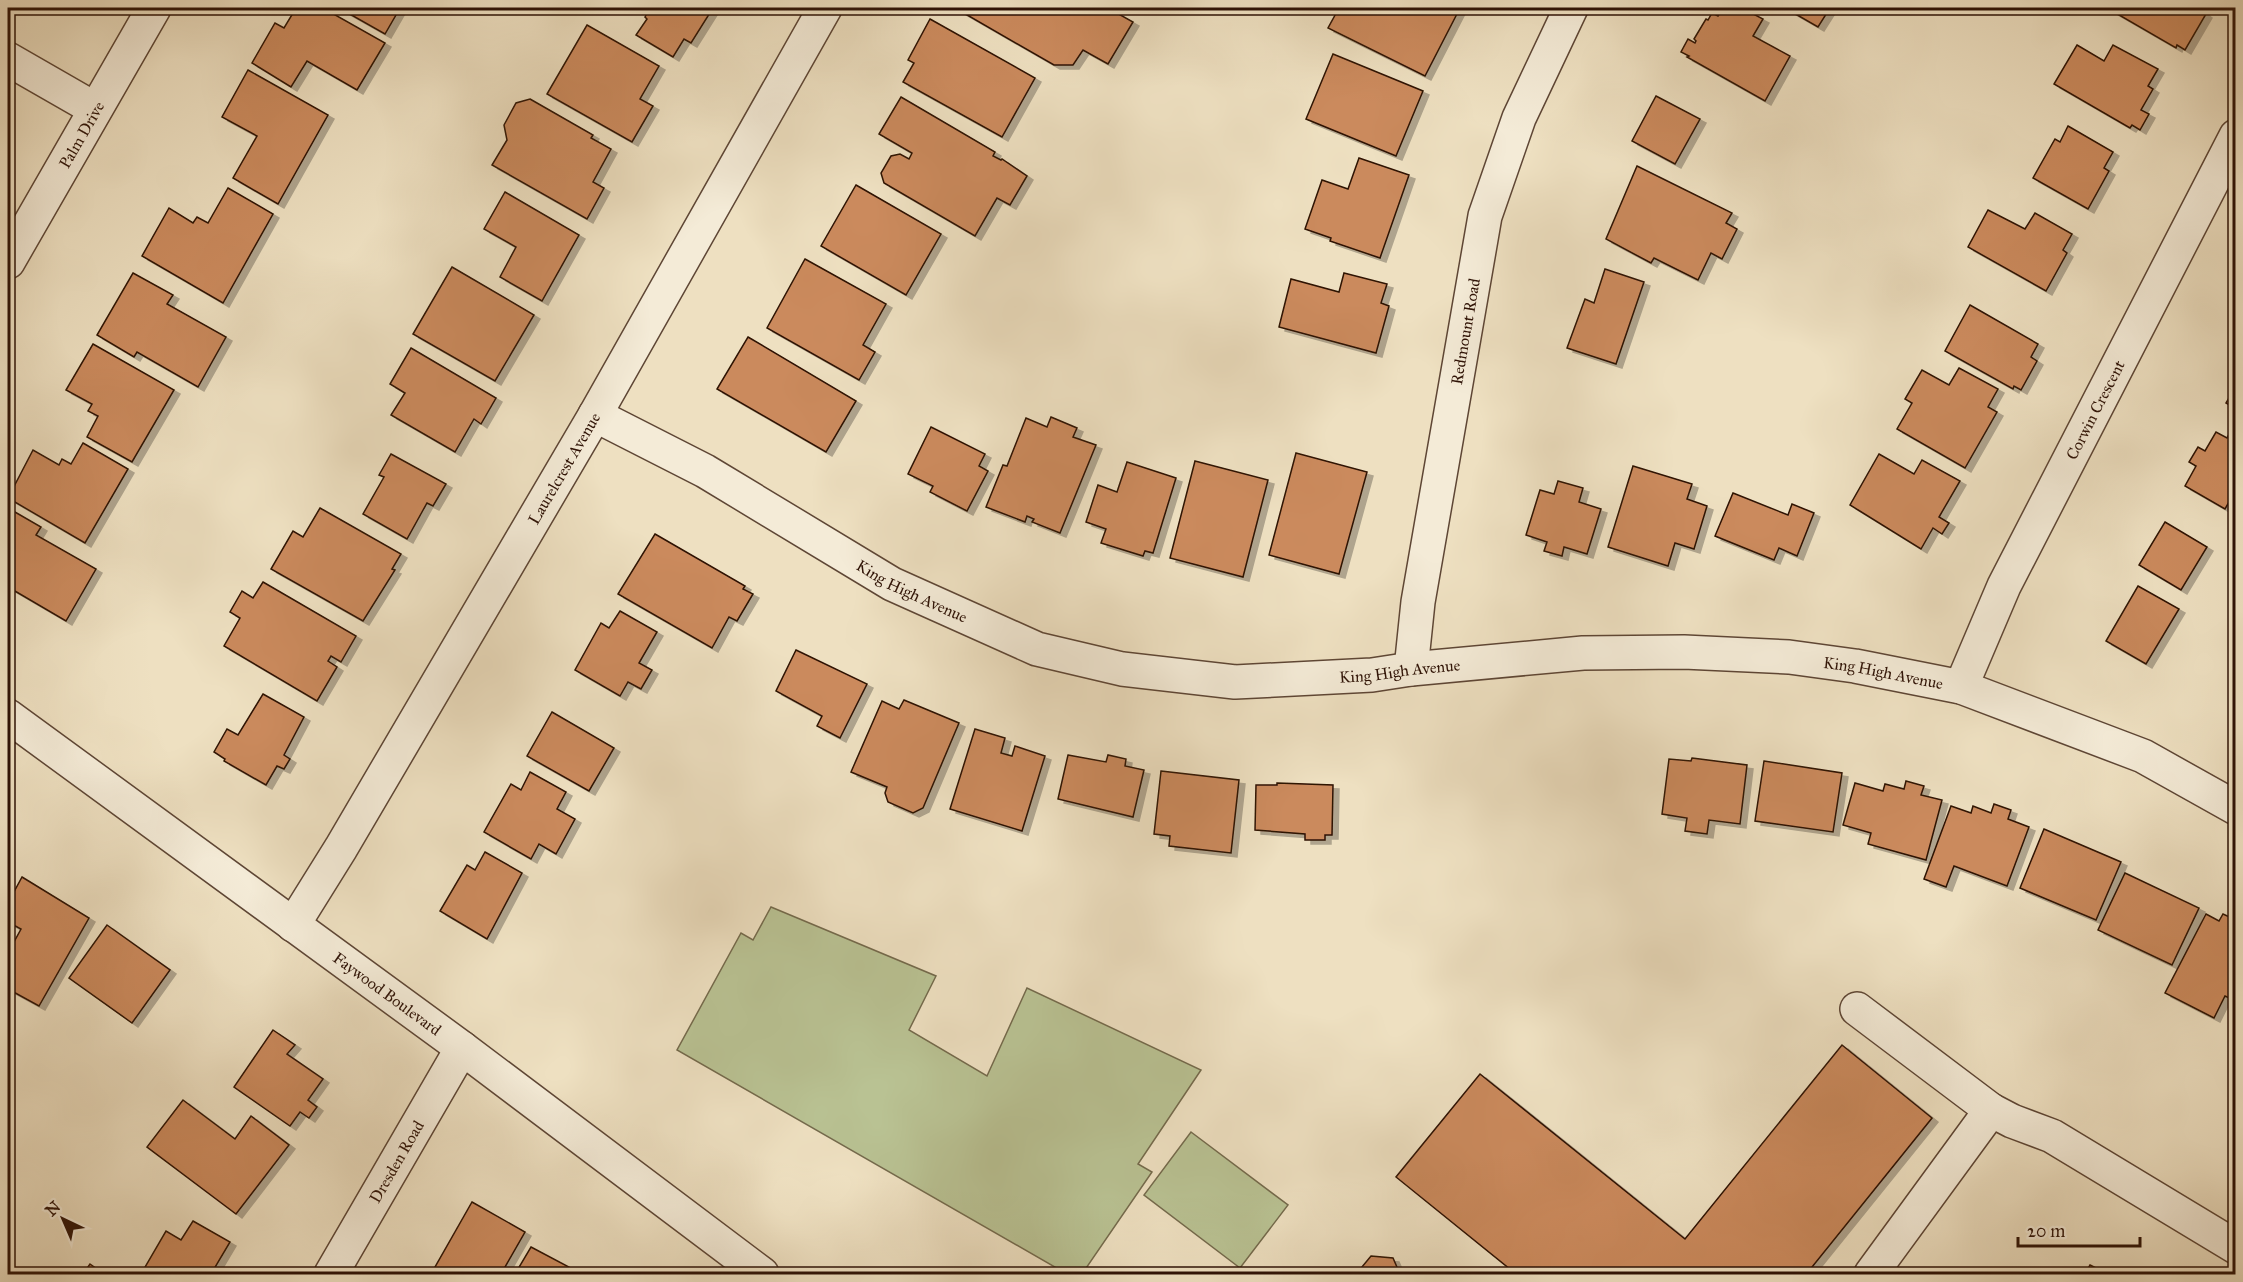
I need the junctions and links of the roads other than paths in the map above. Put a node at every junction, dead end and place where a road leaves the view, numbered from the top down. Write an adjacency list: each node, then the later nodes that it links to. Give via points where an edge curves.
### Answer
1 (154, 8): 5 (street, Palm Drive)
2 (825, 8): 8 (street, Laurelcrest Avenue)
3 (1572, 8): 9 (street, Redmount Road, via 1519,118 1485,216 1418,602)
4 (8, 59): 5 (street)
5 (95, 109): 7 (street, Palm Drive)
6 (2235, 136): 10 (street, Corwin Crescent, via 2004,586)
7 (8, 262)
8 (595, 415): 9 (street, King High Avenue, via 705,471 892,584 1037,650 1122,669 1235,682 1372,675); 13 (street, Laurelcrest Avenue)
9 (1411, 669): 10 (street, King High Avenue, via 1583,653 1684,652 1789,657)
10 (1961, 687): 12 (street, King High Avenue, via 2143,756)
11 (8, 716): 13 (street, Faywood Boulevard)
12 (2235, 808)
13 (293, 925): 15 (street, Faywood Boulevard)
14 (1857, 1009): 16 (street)
15 (462, 1048): 18 (street, Dresden Road); 19 (street, Faywood Boulevard)
16 (1991, 1110): 17 (street, via 2052,1136); 20 (street)
17 (2235, 1247)
18 (331, 1275)
19 (762, 1275)
20 (1871, 1275)

